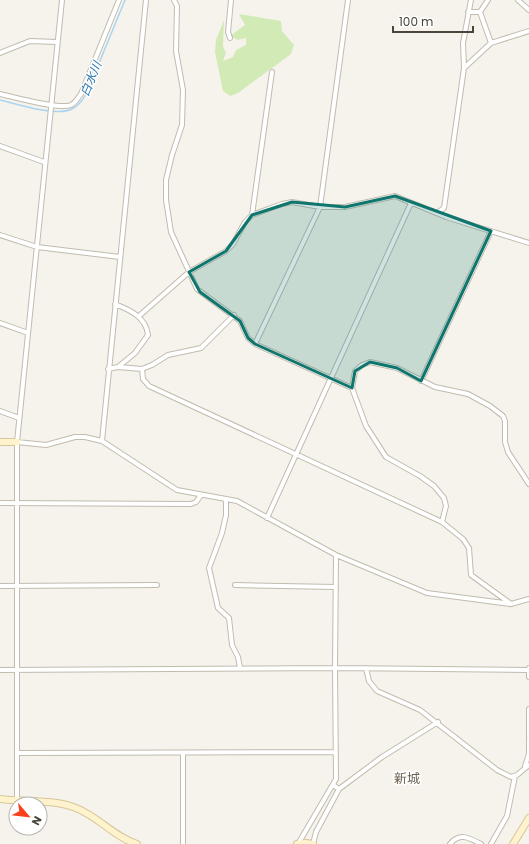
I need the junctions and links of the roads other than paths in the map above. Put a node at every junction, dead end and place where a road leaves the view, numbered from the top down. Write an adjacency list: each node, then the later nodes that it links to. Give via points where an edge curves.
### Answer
1 (62, 0): 15 (street)
2 (119, 0): 21 (street, via 81,94 71,105)
3 (146, 0): 32 (street)
4 (174, 0): 33 (street, via 177,6 176,51 183,90 182,125 166,180 166,200 171,232)
5 (231, 0): 14 (street, via 228,32)
6 (348, 0): 25 (street)
7 (471, 0): 11 (street)
8 (488, 0): 12 (street)
9 (518, 0): 10 (street)
10 (529, 10)
11 (468, 12): 12 (street); 18 (street, via 463,43)
12 (480, 12): 16 (street)
13 (529, 32): 16 (street)
14 (230, 38)
15 (57, 42): 17 (street, via 30,41); 21 (street)
16 (491, 43): 18 (street)
17 (0, 53)
18 (464, 68): 26 (street, via 444,208)
19 (272, 72): 27 (street)
20 (0, 94): 21 (street)
21 (50, 105): 23 (street)
22 (0, 146): 23 (street)
23 (44, 162): 31 (street)
24 (411, 203): 25 (street, via 395,196 345,207); 26 (street); 43 (street)
25 (320, 207): 27 (street, via 292,202); 39 (street)
26 (437, 213): 28 (street)
27 (252, 215): 33 (street, via 226,251)
28 (491, 231): 30 (street); 44 (street)
29 (0, 235): 31 (street)
30 (529, 243)
31 (37, 247): 32 (street); 38 (street)
32 (120, 257): 34 (street)
33 (189, 272): 35 (street, via 200,292); 36 (street)
34 (115, 304): 36 (street); 41 (street)
35 (234, 315): 39 (street, via 240,321 248,338); 42 (street, via 201,348 168,355)
36 (138, 316): 40 (street, via 148,332 147,338 135,353)
37 (0, 323): 38 (street)
38 (28, 333): 47 (street)
39 (255, 344): 43 (street)
40 (118, 367): 41 (street); 42 (street)
41 (108, 369): 48 (street)
42 (142, 369): 51 (street, via 143,379 148,386)
43 (330, 378): 45 (street); 51 (street)
44 (421, 380): 45 (street, via 397,368 370,362 355,371); 52 (street, via 435,387 468,394 503,416 508,452)
45 (352, 388): 58 (street, via 366,426 386,457 420,476 434,486 444,498 446,506)
46 (0, 411): 47 (street)
47 (19, 418): 50 (street)
48 (102, 441): 50 (street, via 75,437 46,445); 53 (street, via 167,485)
49 (0, 442): 50 (street)
50 (17, 442): 56 (street)
51 (295, 454): 57 (street); 58 (street)
52 (529, 484)
53 (201, 495): 54 (street); 56 (street, via 191,504)
54 (226, 499): 57 (street, via 237,501); 67 (street, via 223,527 208,568 218,608 229,618 232,645)
55 (0, 503): 56 (street)
56 (16, 503): 62 (street)
57 (267, 518): 59 (street)
58 (442, 522): 66 (street, via 470,548 471,575)
59 (336, 555): 64 (street); 66 (street, via 428,593)
60 (157, 585): 62 (street)
61 (0, 586): 62 (street)
62 (16, 586): 72 (street)
63 (235, 586): 64 (street)
64 (336, 587): 68 (street)
65 (529, 598): 66 (street)
66 (511, 604)
67 (240, 668): 68 (street); 72 (street)
68 (335, 668): 69 (street); 77 (street)
69 (366, 668): 70 (street); 75 (street, via 370,681 377,691 412,704)
70 (528, 668): 73 (street)
71 (0, 670): 72 (street)
72 (17, 670): 78 (street)
73 (529, 676)
74 (529, 709): 76 (street)
75 (438, 722): 81 (street, via 490,766 511,777); 83 (street, via 382,757)
76 (529, 738): 80 (street)
77 (336, 752): 79 (street); 82 (street)
78 (18, 754): 79 (street); 84 (street)
79 (183, 754): 88 (street)
80 (527, 766): 81 (street)
81 (515, 776): 93 (street, via 507,816)
82 (334, 785): 83 (street); 89 (street)
83 (339, 789): 90 (street, via 316,832)
84 (17, 796)
85 (48, 804): 87 (street, via 76,808)
86 (529, 818): 94 (street)
87 (137, 844)
88 (183, 844)
89 (298, 844): 90 (street)
90 (313, 844)
91 (450, 844): 92 (street, via 456,838 464,836)
92 (481, 844)
93 (490, 844)
94 (513, 844)

